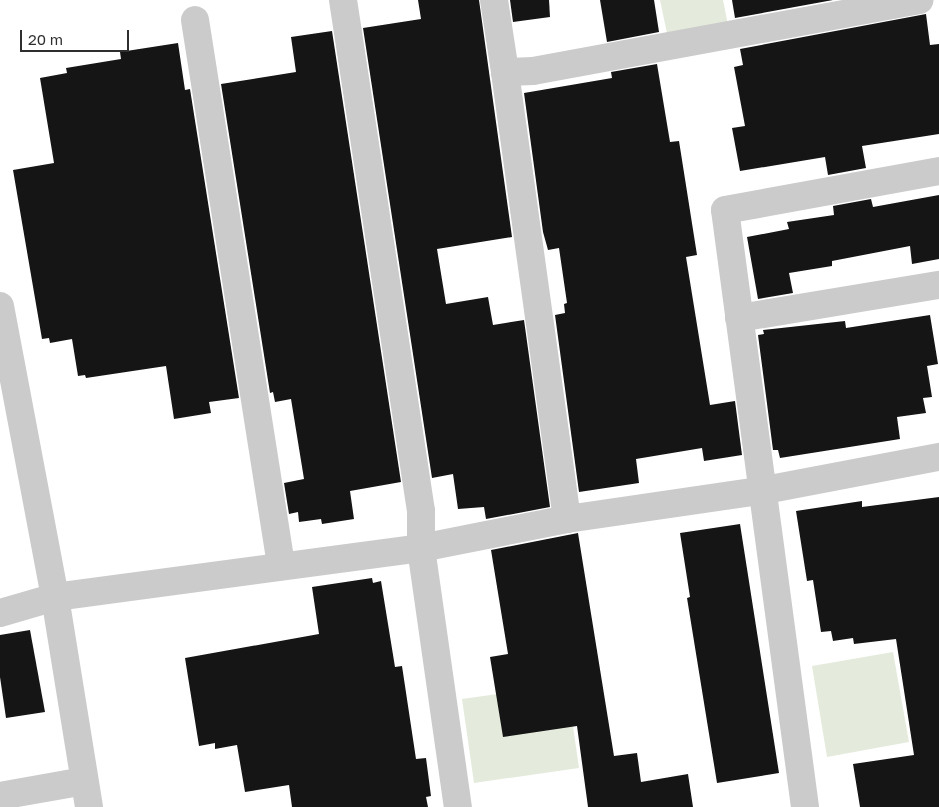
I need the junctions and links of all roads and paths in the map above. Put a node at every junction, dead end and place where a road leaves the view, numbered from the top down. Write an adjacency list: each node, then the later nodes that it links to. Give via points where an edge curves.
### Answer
1 (343, 0): 13 (street, via 421,511)
2 (494, 0): 5 (street)
3 (920, 0): 5 (street, via 533,71)
4 (195, 20): 14 (street)
5 (505, 72): 12 (street)
6 (939, 171): 9 (street, via 725,210)
7 (939, 285): 9 (street)
8 (0, 306): 15 (street)
9 (739, 318): 11 (street)
10 (939, 457): 11 (street)
11 (760, 491): 12 (street); 20 (street)
12 (567, 519): 13 (street)
13 (421, 548): 14 (street); 19 (street)
14 (281, 565): 15 (street)
15 (55, 597): 16 (street); 17 (street)
16 (0, 613)
17 (86, 794): 18 (street)
18 (0, 796)
19 (458, 807)
20 (805, 807)

